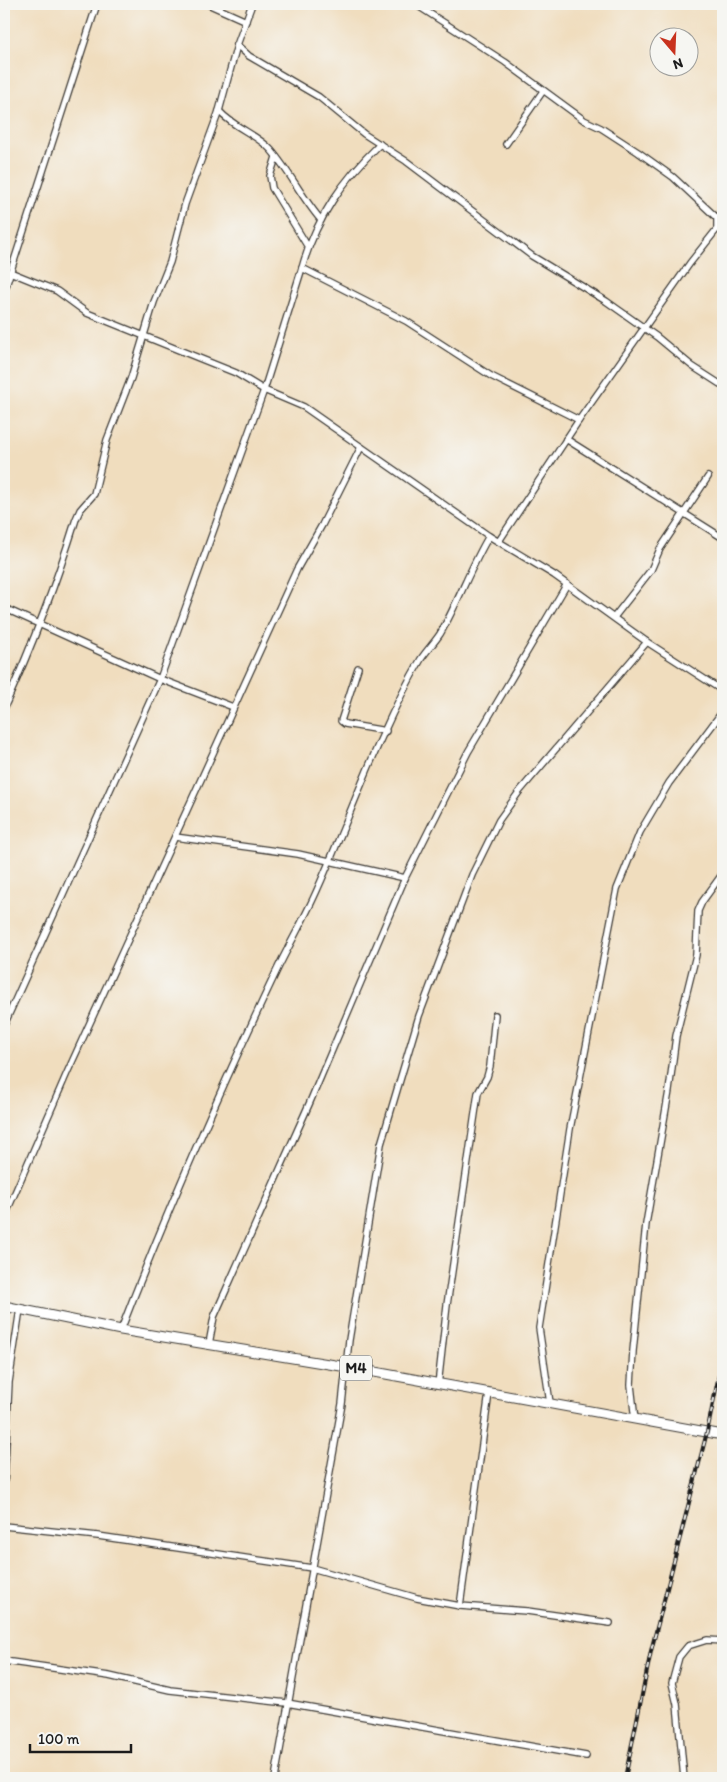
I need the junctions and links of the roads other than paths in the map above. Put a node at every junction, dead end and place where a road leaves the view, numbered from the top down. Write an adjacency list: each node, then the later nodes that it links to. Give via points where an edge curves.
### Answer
1 (97, 4): 17 (street)
2 (208, 4): 5 (street)
3 (252, 4): 5 (street)
4 (415, 4): 7 (street, via 505,62)
5 (246, 21): 6 (street)
6 (237, 46): 8 (street); 9 (street, via 320,97)
7 (543, 91): 10 (street); 13 (street, via 673,177 717,218)
8 (219, 111): 11 (street); 20 (street)
9 (380, 144): 12 (street, via 339,188); 19 (street, via 532,256 606,301)
10 (506, 144)
11 (276, 157): 12 (street); 15 (street, via 270,176 272,188)
12 (320, 220): 15 (street)
13 (717, 229): 14 (street); 19 (street)
14 (723, 233)
15 (308, 247): 16 (street)
16 (302, 268): 22 (street); 23 (street, via 406,321 491,376)
17 (10, 272): 18 (street); 20 (street, via 57,291 87,313)
18 (4, 292)
19 (644, 329): 21 (street); 23 (street)
20 (143, 336): 22 (street, via 243,376); 34 (street, via 107,440 94,494 76,519)
21 (723, 386)
22 (264, 390): 25 (street, via 304,407); 37 (street)
23 (578, 420): 24 (street)
24 (566, 439): 27 (street); 30 (street)
25 (361, 447): 28 (street); 39 (street, via 297,569)
26 (708, 477): 27 (street)
27 (683, 514): 29 (street); 33 (street, via 651,570)
28 (489, 536): 30 (street); 42 (street)
29 (723, 538)
30 (499, 541): 31 (street)
31 (567, 584): 33 (street); 46 (street, via 481,729)
32 (4, 608): 34 (street)
33 (615, 616): 35 (street)
34 (41, 624): 37 (street); 40 (street)
35 (647, 642): 38 (street); 54 (street, via 518,792 499,820 472,875 419,1016 381,1144)
36 (358, 668): 42 (street, via 341,721)
37 (160, 678): 39 (street); 48 (street)
38 (723, 691)
39 (233, 707): 43 (street)
40 (4, 708)
41 (723, 711): 57 (street, via 670,783 640,832 616,888 570,1129 539,1328)
42 (386, 731): 44 (street, via 349,810)
43 (175, 837): 44 (street); 49 (street)
44 (330, 861): 46 (street); 52 (street, via 212,1112 155,1243)
45 (723, 873): 58 (street, via 698,911 696,955 676,1036 646,1224 632,1359)
46 (405, 878): 53 (street, via 214,1317)
47 (495, 1015): 55 (street, via 489,1072 478,1093)
48 (4, 1026)
49 (4, 1218)
50 (4, 1306): 51 (main road, M4)
51 (20, 1309): 52 (main road, M4); 60 (street, via 9,1382)
52 (122, 1330): 53 (main road, M4)
53 (209, 1344): 54 (main road, M4)
54 (347, 1367): 55 (main road, M4); 62 (street)
55 (438, 1385): 56 (main road, M4)
56 (489, 1393): 57 (main road, M4); 63 (street)
57 (550, 1403): 58 (main road, M4)
58 (634, 1420): 59 (main road, M4)
59 (723, 1435)
60 (4, 1485)
61 (4, 1526): 62 (street, via 98,1536)
62 (312, 1568): 63 (street, via 416,1598); 67 (street)
63 (460, 1606): 64 (street, via 527,1611)
64 (610, 1623)
65 (723, 1641): 70 (street, via 707,1640 688,1646 674,1670 672,1683)
66 (4, 1661): 67 (street, via 109,1676 170,1690)
67 (287, 1703): 68 (street); 69 (street)
68 (586, 1756)
69 (275, 1778)
70 (684, 1778)

